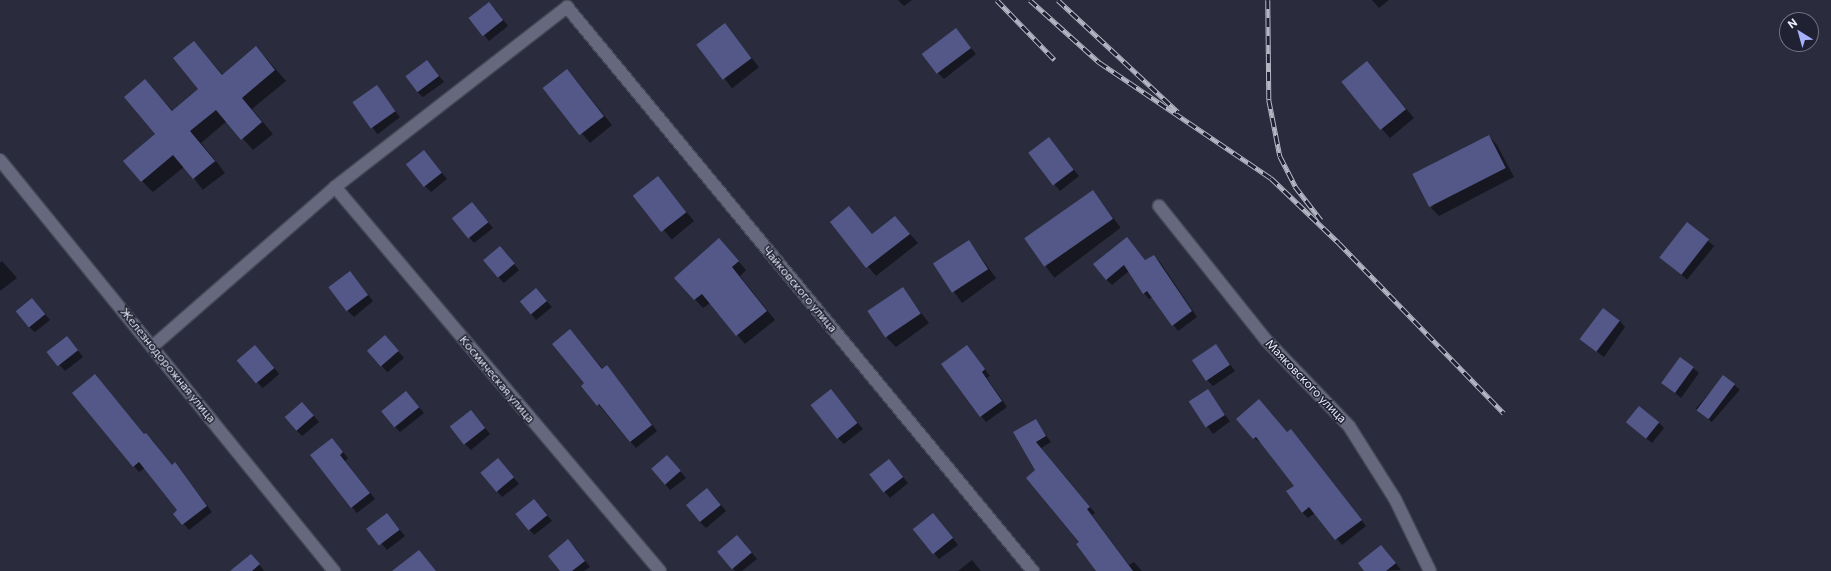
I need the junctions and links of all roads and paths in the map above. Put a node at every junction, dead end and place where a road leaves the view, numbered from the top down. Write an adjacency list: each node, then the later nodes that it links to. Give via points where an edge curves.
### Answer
1 (0, 160): 4 (street, Железнодорожная улица)
2 (335, 187): 4 (street); 6 (street, Космическая улица); 7 (street, Чайковского улица, via 567,7)
3 (1158, 206): 8 (street, Маяковского улица, via 1266,340 1349,426 1395,499)
4 (153, 346): 5 (street, Железнодорожная улица)
5 (334, 571)
6 (660, 571)
7 (1033, 571)
8 (1430, 571)

